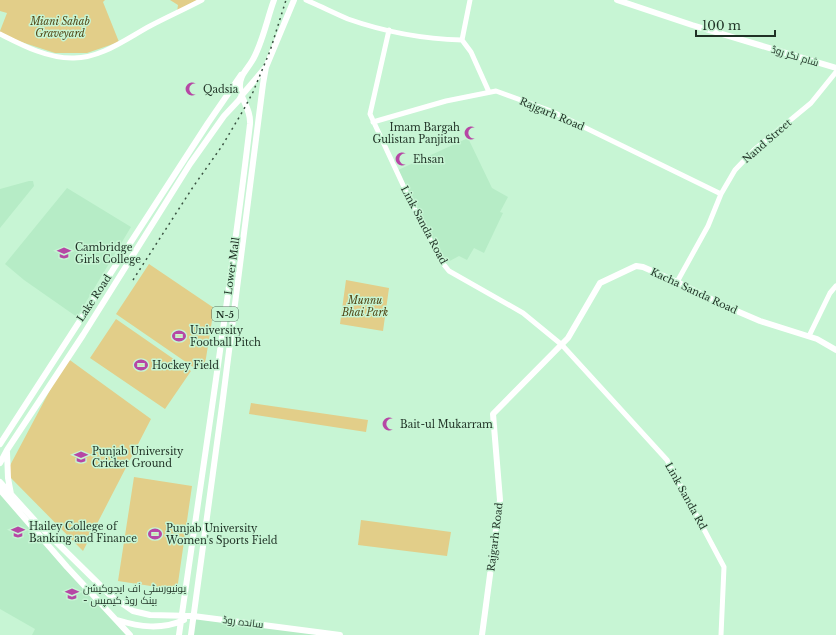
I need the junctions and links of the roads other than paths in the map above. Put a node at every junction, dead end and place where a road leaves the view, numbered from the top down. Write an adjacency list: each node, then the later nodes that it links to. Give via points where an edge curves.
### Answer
1 (202, 0): 8 (street, via 88,57 54,56 23,46)
2 (274, 0): 13 (main road, via 256,53)
3 (306, 0): 7 (street, via 348,18)
4 (470, 0): 9 (street)
5 (617, 0): 11 (main road, شام نگر روڈ)
6 (293, 2): 10 (main road, Lower Mall / N-5)
7 (389, 30): 9 (street, via 411,36); 16 (street, via 371,108)
8 (0, 34)
9 (462, 40): 14 (street, via 471,52)
10 (266, 67): 15 (main road); 30 (main road, Lower Mall / N-5)
11 (836, 68)
12 (836, 72): 17 (street, Nand Street, via 811,103 743,161)
13 (242, 74): 15 (main road, Lower Mall / N-5); 24 (main road, Lake Road)
14 (489, 92): 16 (street, Rajgarh Road); 17 (street, Rajgarh Road, via 496,91 551,111)
15 (242, 95): 25 (main road, via 190,164 83,335); 31 (main road, Lower Mall / N-5, via 250,113 247,147)
16 (373, 122): 21 (street, Link Sanda Road, via 420,220 441,261 449,271 523,313)
17 (721, 194): 18 (street, Nand Street, via 708,226)
18 (677, 282): 20 (main road, Kacha Sanda Road, via 760,321); 21 (main road, Kacha Sanda Road, via 636,266 600,283)
19 (836, 286): 20 (street)
20 (809, 336): 22 (main road, Kacha Sanda Road)
21 (562, 345): 23 (main road, Kacha Sanda Road); 38 (street, Link Sanda Rd, via 666,460 683,489 724,567)
22 (836, 350)
23 (493, 414): 37 (main road, Rajgarh Road, via 500,500)
24 (0, 443)
25 (7, 450): 26 (main road); 29 (main road)
26 (0, 463)
27 (0, 482): 29 (main road)
28 (0, 490): 29 (main road)
29 (6, 495): 31 (main road, via 110,595 133,611); 32 (main road, via 67,568)
30 (193, 616): 31 (main road); 35 (main road, Lower Mall / N-5); 36 (main road, ساندہ روڈ)
31 (182, 618): 32 (main road, via 156,627); 34 (main road, Lower Mall / N-5)
32 (116, 620): 33 (main road)
33 (130, 635)
34 (179, 635)
35 (190, 635)
36 (340, 635)
37 (482, 635)
38 (721, 635)

